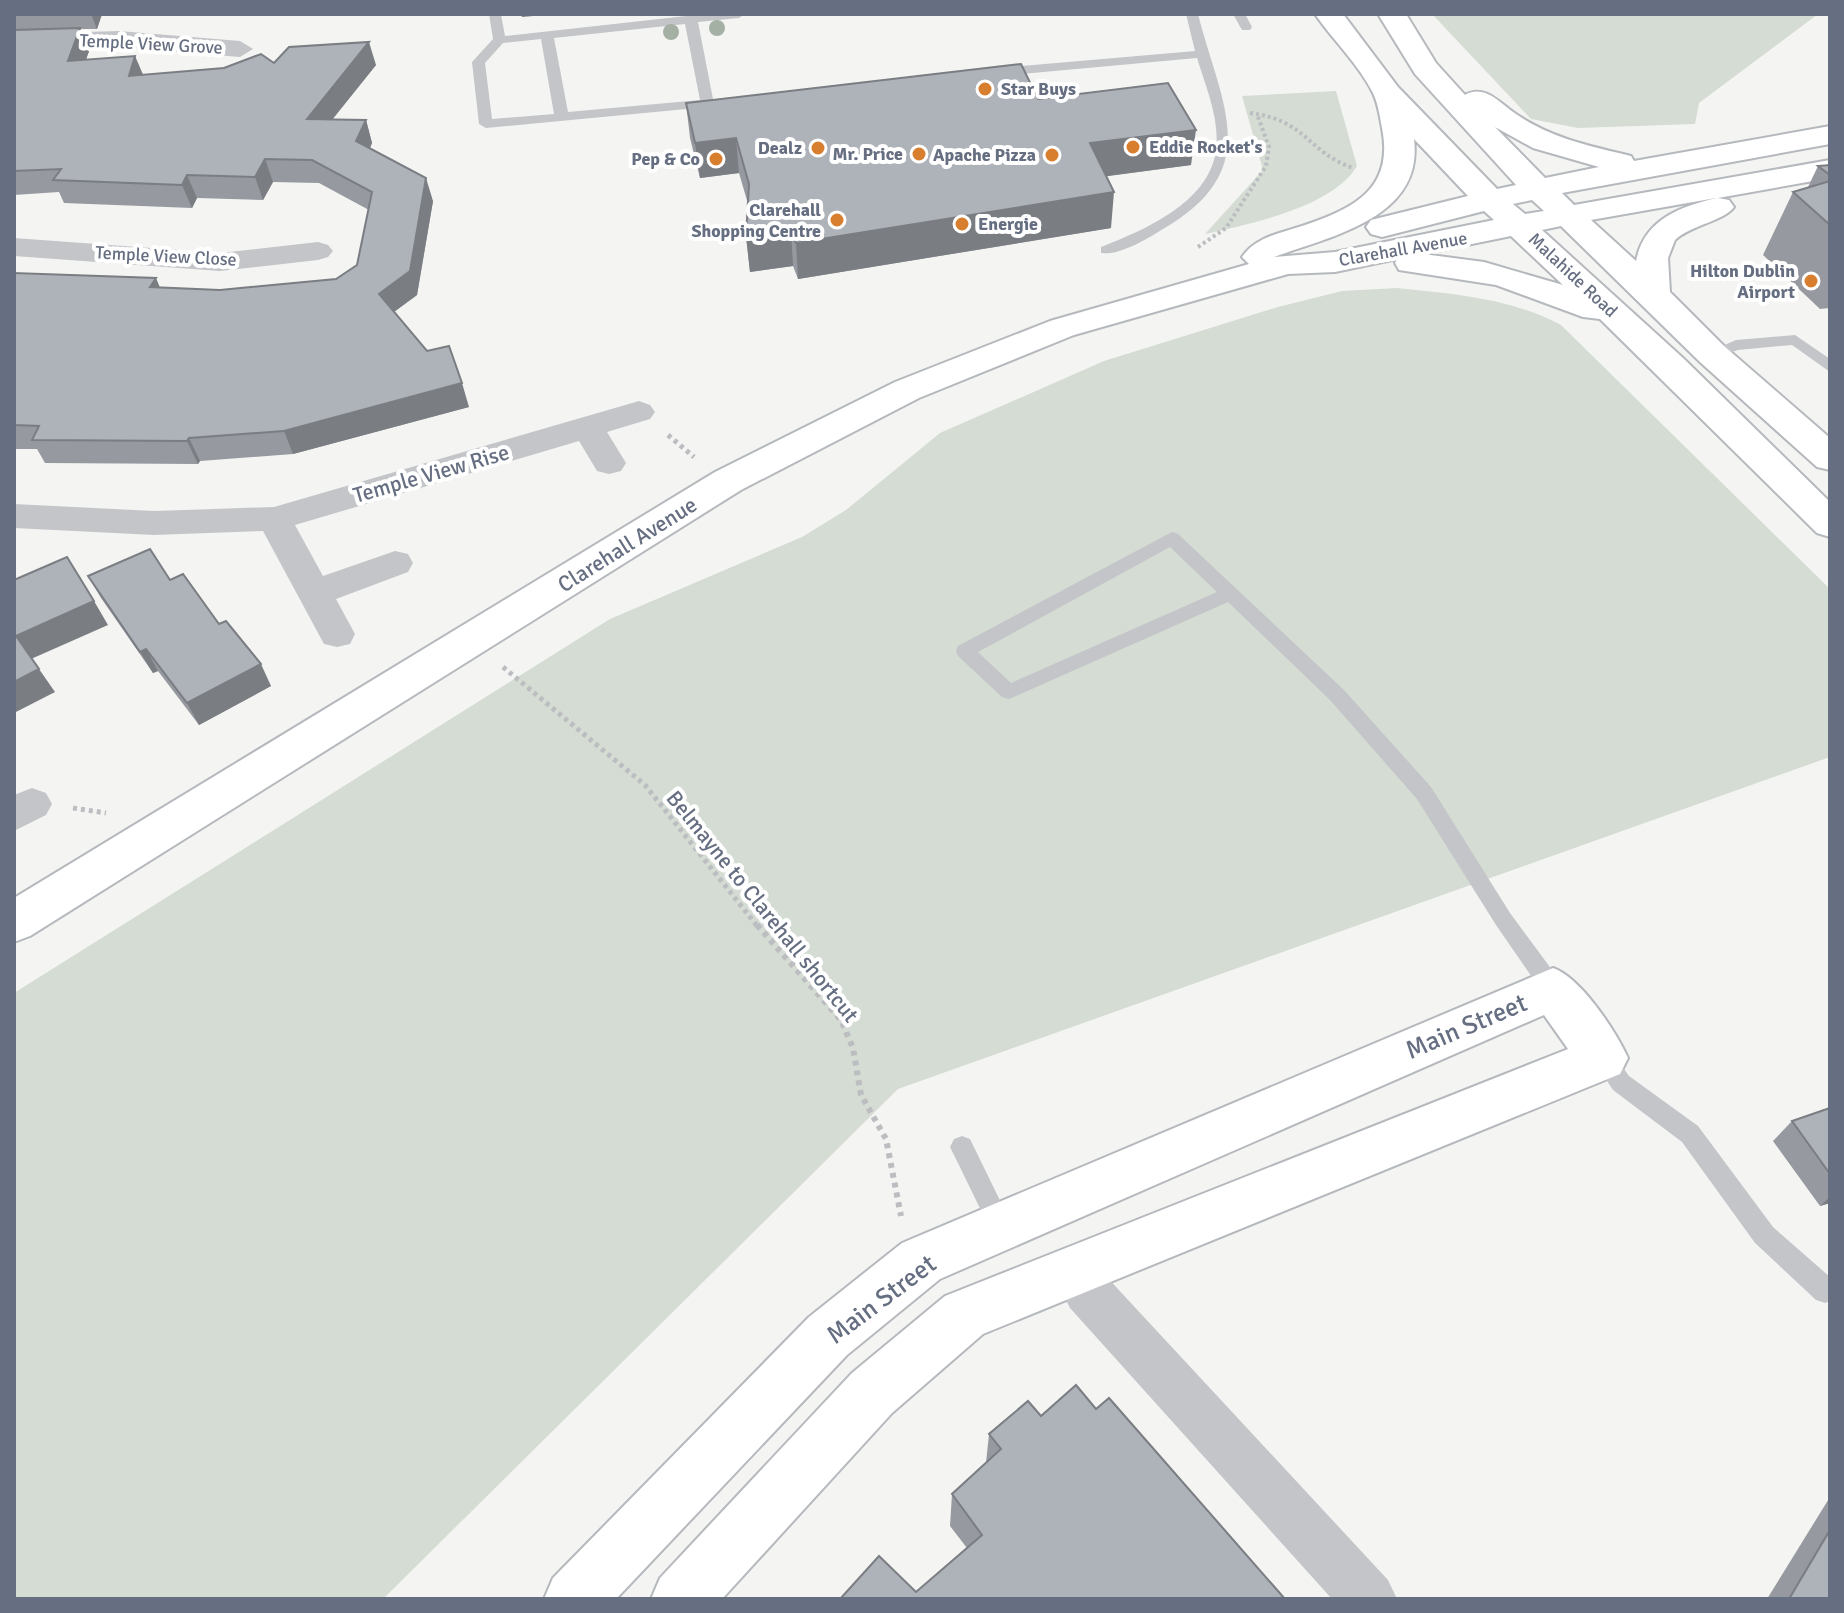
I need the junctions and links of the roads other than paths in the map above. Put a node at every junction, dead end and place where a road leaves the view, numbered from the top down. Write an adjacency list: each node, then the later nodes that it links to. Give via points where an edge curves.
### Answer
1 (495, 14): 14 (lane)
2 (564, 14): 12 (lane)
3 (739, 14): 7 (lane)
4 (1192, 14): 17 (lane)
5 (1239, 14): 11 (lane)
6 (1329, 14): 19 (main road, Malahide Road)
7 (716, 15): 10 (lane)
8 (1395, 18): 24 (main road, via 1431,47 1463,87 1517,129 1569,152); 27 (main road, Malahide Road, via 1425,68 1466,117)
9 (639, 19): 10 (lane); 12 (lane)
10 (691, 20): 21 (lane)
11 (1246, 27)
12 (569, 33): 13 (lane)
13 (547, 35): 14 (lane); 22 (lane)
14 (499, 40): 22 (lane, via 478,62 486,124)
15 (14, 42): 16 (street, Temple View Grove, via 119,39)
16 (240, 49)
17 (1202, 54): 18 (lane); 32 (lane, via 1220,113 1221,160 1202,192 1150,234)
18 (977, 74)
19 (1388, 93): 28 (main road, Malahide Road); 36 (main road, via 1399,166 1383,196 1343,222 1263,250)
20 (734, 100): 21 (lane)
21 (707, 104): 22 (lane)
22 (562, 119)
23 (1830, 135): 24 (main road, Clarehall Avenue)
24 (1651, 166): 27 (main road, Clarehall Avenue)
25 (1830, 169): 29 (main road, Clarehall Avenue)
26 (1830, 185): 37 (main road, via 1675,221 1663,230 1651,257)
27 (1538, 187): 28 (main road, Clarehall Avenue); 29 (main road, Malahide Road)
28 (1487, 198): 30 (main road, Malahide Road); 35 (main road, Clarehall Avenue, via 1316,245)
29 (1568, 215): 30 (main road, Clarehall Avenue); 37 (main road, Malahide Road)
30 (1519, 226): 34 (main road, Clarehall Avenue); 38 (main road, Malahide Road)
31 (14, 247): 33 (street, Temple View Close, via 220,262)
32 (1106, 250)
33 (318, 251)
34 (1352, 259): 35 (main road, Clarehall Avenue); 38 (main road, via 1494,273 1537,285)
35 (1286, 264): 36 (main road, Clarehall Avenue)
36 (1243, 276): 53 (main road, Clarehall Avenue, via 1062,328 907,390 728,481)
37 (1654, 295): 39 (main road, Malahide Road)
38 (1626, 324): 40 (main road, Malahide Road)
39 (1712, 354): 40 (main road); 41 (lane, via 1736,345 1795,340); 44 (main road, Malahide Road)
40 (1671, 366): 48 (main road, Malahide Road)
41 (1830, 367)
42 (639, 412): 43 (street, Temple View Rise)
43 (588, 427): 45 (street); 47 (street, Temple View Rise)
44 (1830, 458)
45 (609, 463)
46 (14, 516): 47 (street, Temple View Rise, via 154,523)
47 (274, 519): 50 (street)
48 (1830, 524)
49 (395, 563): 50 (street)
50 (314, 593): 52 (street)
51 (1231, 593): 51 (lane, via 1009,692 965,651 1172,538); 54 (lane, via 1337,695 1424,793)
52 (337, 634)
53 (14, 922)
54 (1553, 989): 55 (main road, Main Street); 57 (main road, Main Street)
55 (1603, 1058): 58 (main road); 59 (lane, via 1621,1083 1690,1134 1764,1235 1825,1291)
56 (962, 1147): 57 (lane)
57 (1001, 1227): 60 (main road, Main Street, via 921,1261 828,1336)
58 (1076, 1271): 61 (main road, via 964,1315 872,1393); 62 (street, via 1087,1291)
59 (1830, 1289)
60 (574, 1599)
61 (681, 1599)
62 (1369, 1599)

